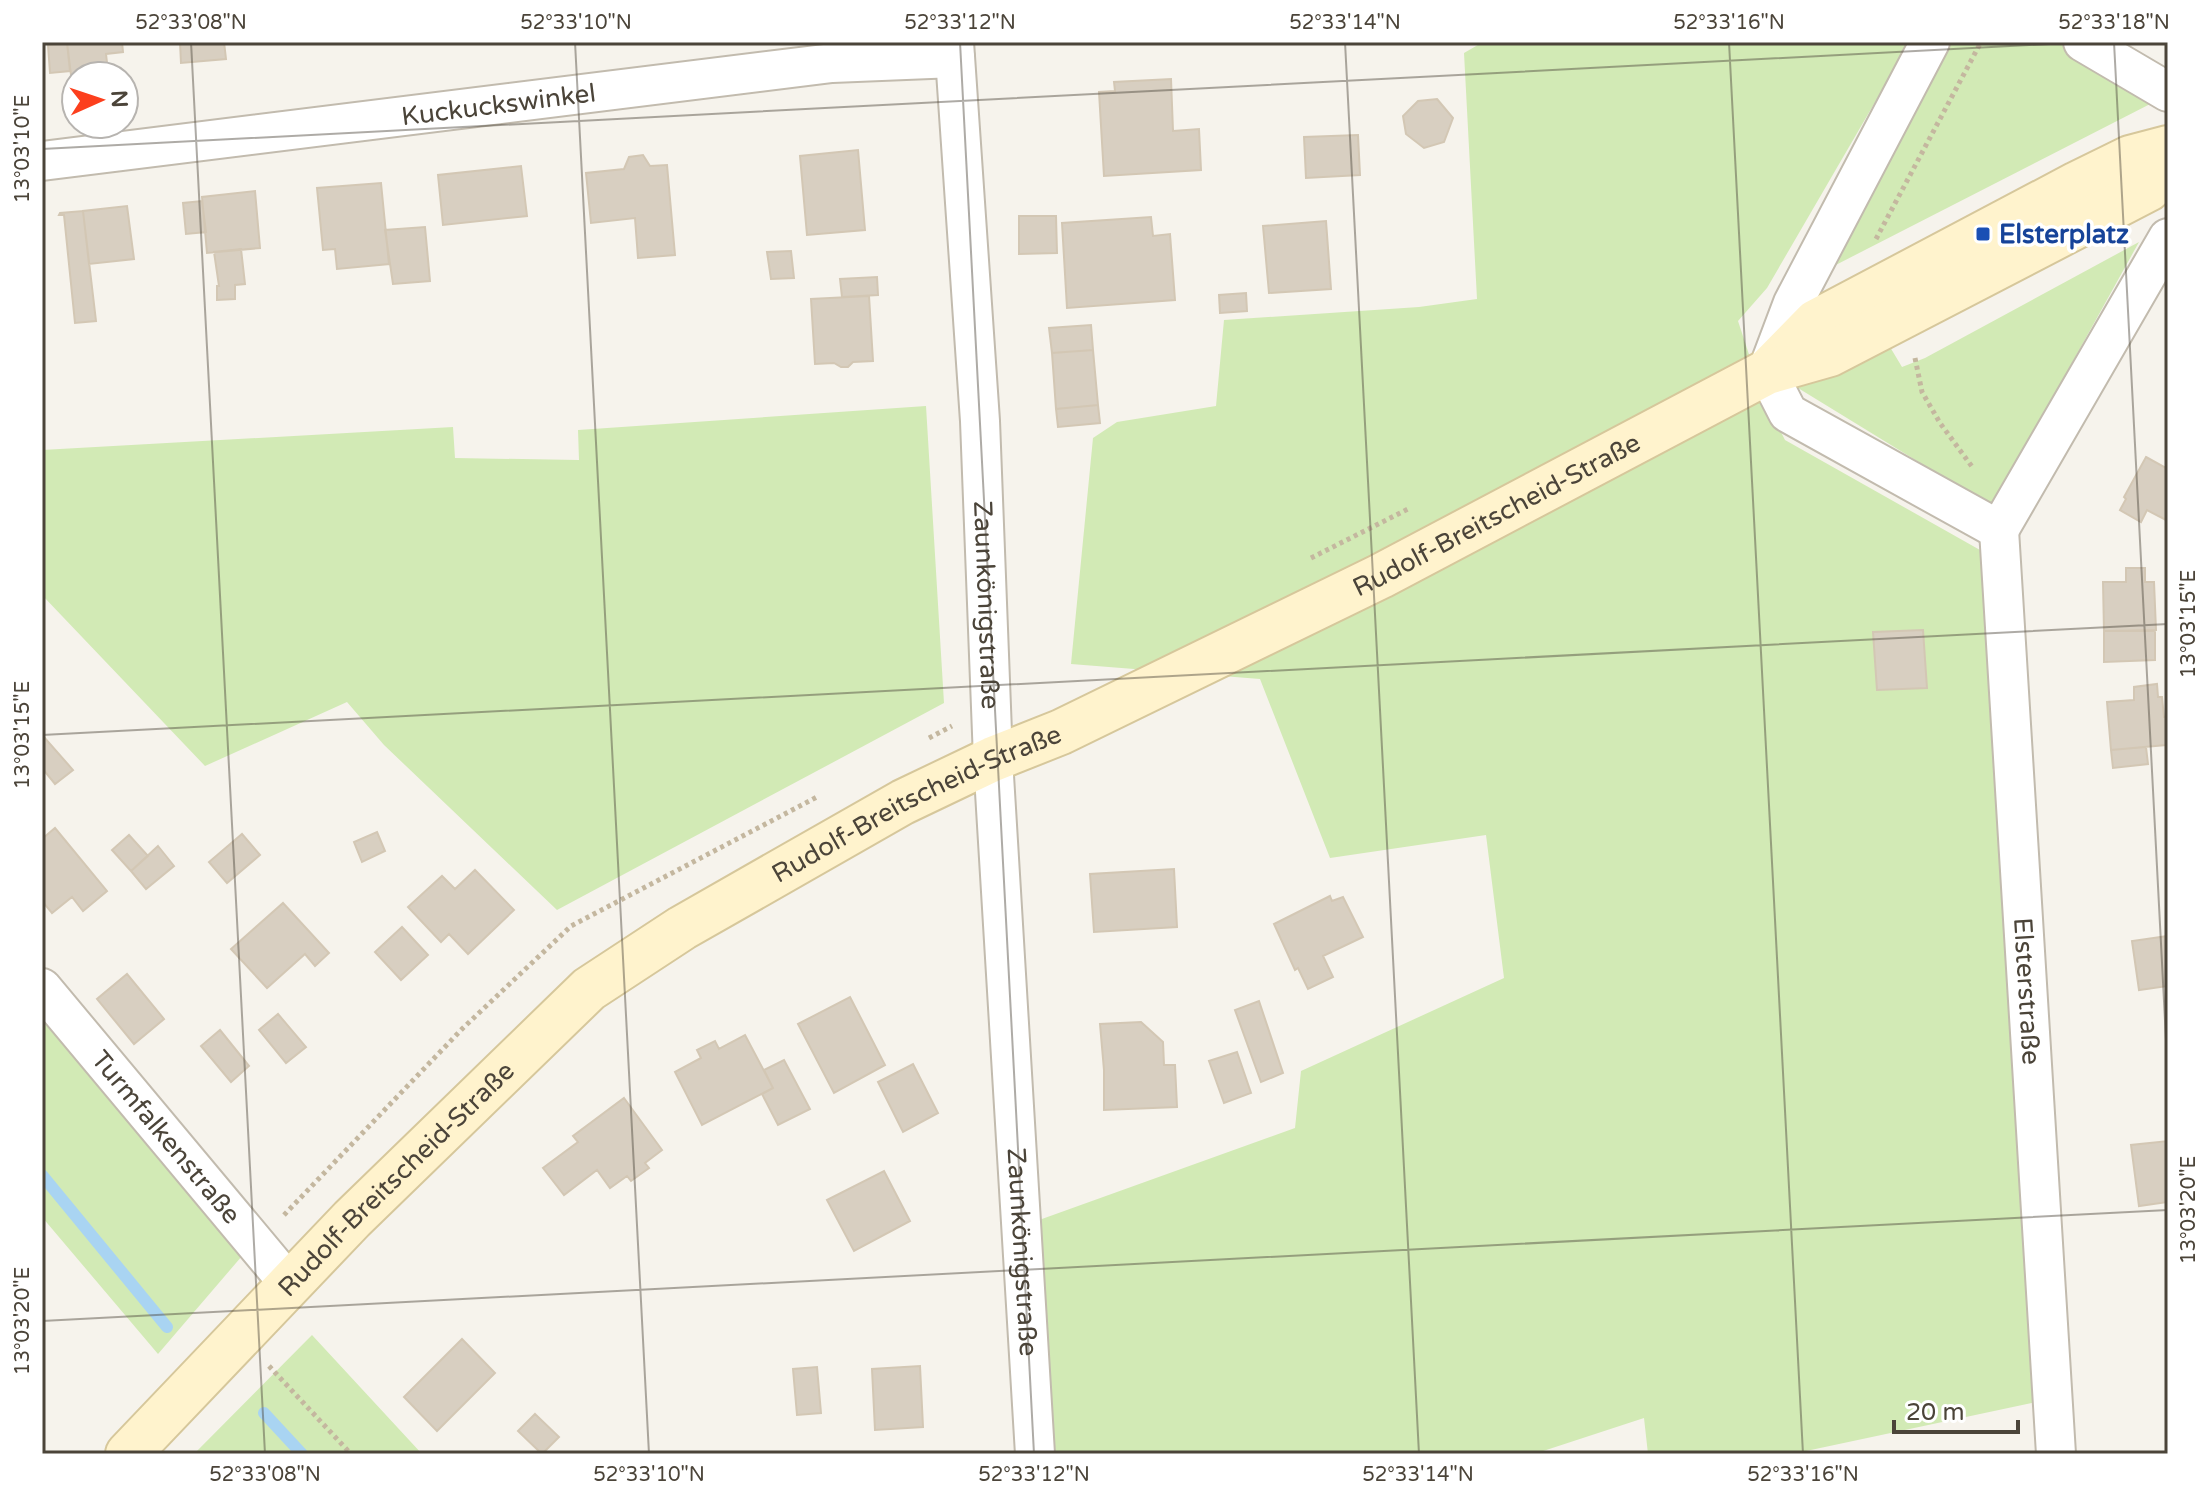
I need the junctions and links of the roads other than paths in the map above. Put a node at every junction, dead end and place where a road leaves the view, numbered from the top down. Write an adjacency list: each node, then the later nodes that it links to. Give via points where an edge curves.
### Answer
1 (1930, 42): 9 (street, via 1793,303)
2 (2083, 42): 4 (street)
3 (955, 50): 6 (street, Kuckuckswinkel); 11 (street, Zaunkönigstraße, via 980,421)
4 (2168, 92)
5 (2168, 148): 9 (street, Rudolf-Breitscheid-Straße, via 2130,158 2077,184 1816,322)
6 (42, 161)
7 (2168, 170): 9 (street, Rudolf-Breitscheid-Straße, via 2148,189 1884,327 1830,354)
8 (2168, 238): 10 (street)
9 (1767, 372): 10 (street, via 1788,413); 11 (street, Rudolf-Breitscheid-Straße, via 1381,576 1061,732)
10 (1999, 530): 16 (street, Elsterstraße)
11 (993, 759): 13 (street, Rudolf-Breitscheid-Straße, via 903,802 682,928 589,989 352,1219); 15 (street, Zaunkönigstraße)
12 (42, 988): 13 (street, Turmfalkenstraße)
13 (291, 1286): 14 (street, Rudolf-Breitscheid-Straße)
14 (128, 1454)
15 (1035, 1454)
16 (2056, 1454)

